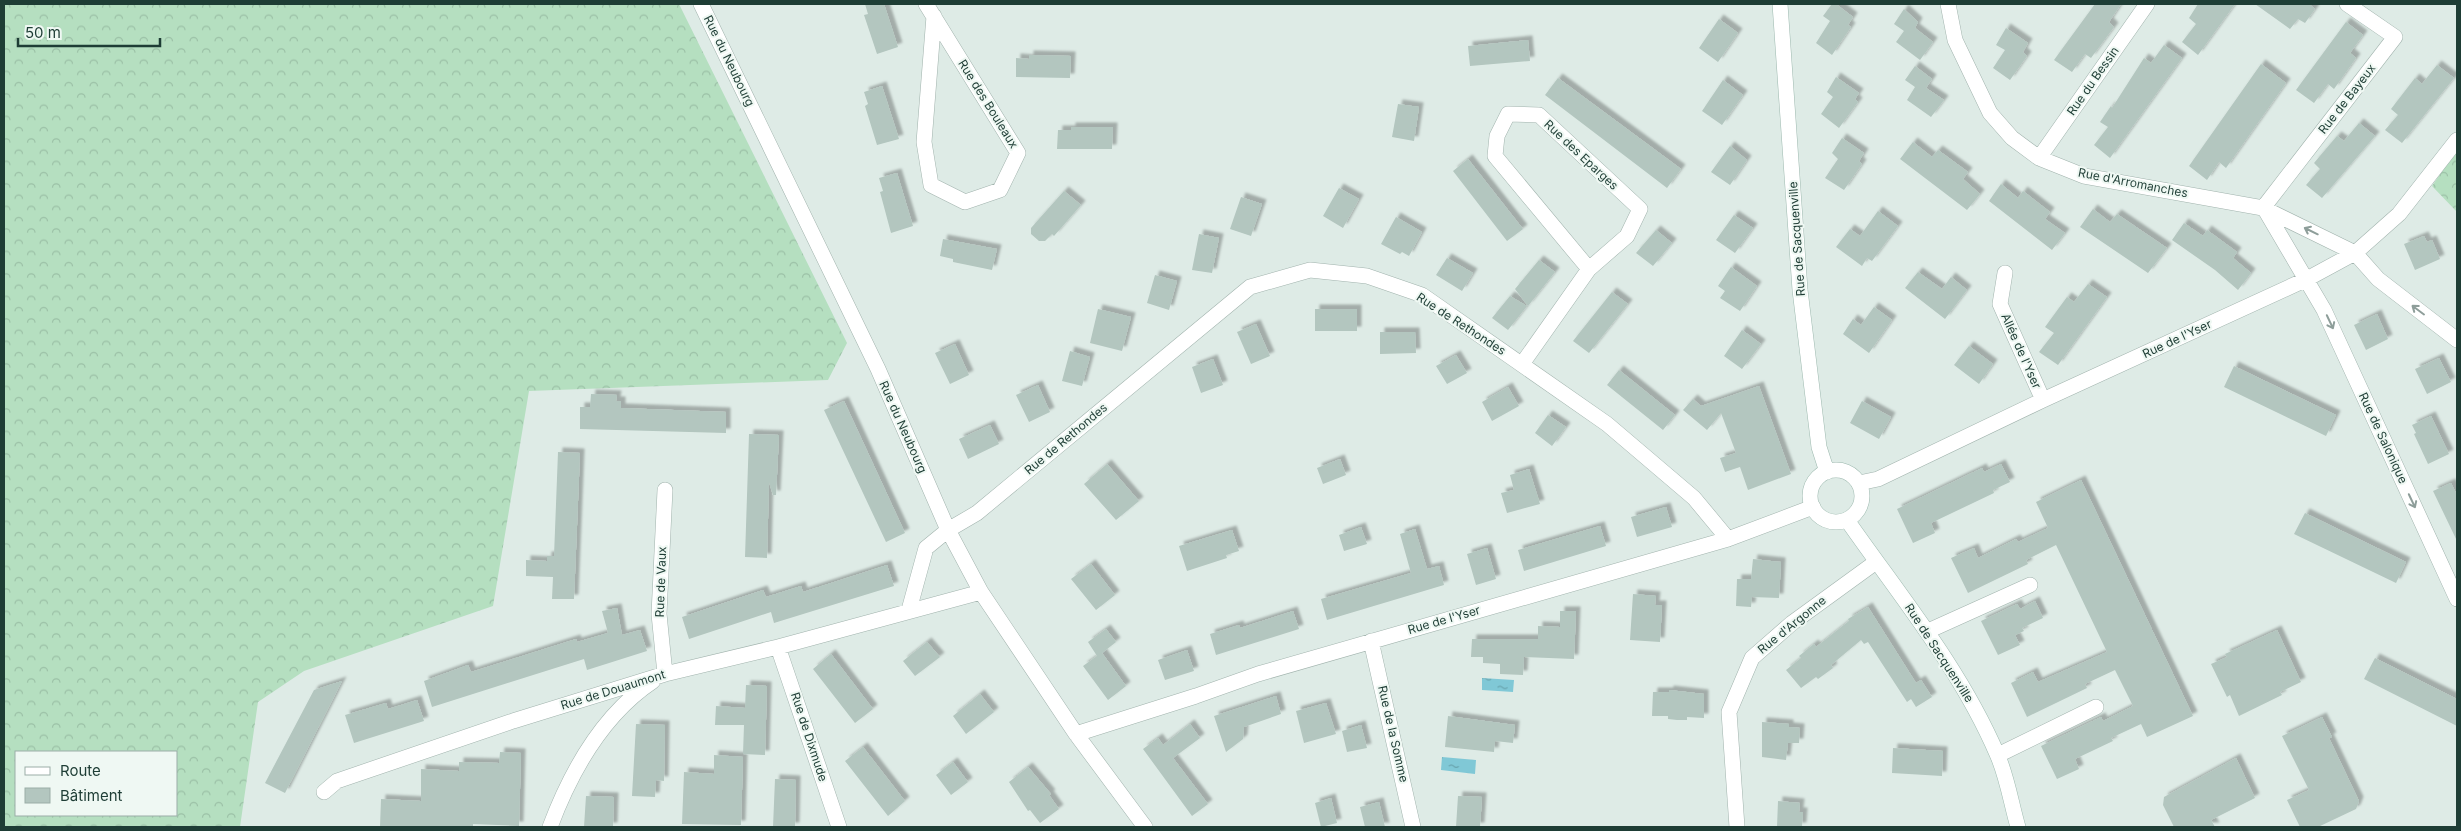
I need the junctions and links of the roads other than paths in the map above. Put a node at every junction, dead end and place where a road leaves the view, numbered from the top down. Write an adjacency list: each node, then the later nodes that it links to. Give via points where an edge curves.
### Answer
1 (701, 4): 22 (street, Rue du Neubourg, via 878,369)
2 (1780, 4): 17 (street, Rue de Sacquenville, via 1800,290 1818,446)
3 (1948, 4): 8 (street, Rue d'Arromanches, via 1954,40 1990,113 2012,138)
4 (2147, 4): 8 (street, Rue du Bessin)
5 (2347, 4): 9 (street, Rue de Bayeux, via 2395,37)
6 (930, 10): 6 (street, Rue des Bouleaux, via 1018,153 1000,190 965,202 931,185 924,142)
7 (2457, 140): 10 (street, Rue de l'Yser, via 2399,214)
8 (2039, 158): 9 (street, Rue d'Arromanches, via 2084,176)
9 (2264, 208): 10 (street, Rue d'Arromanches, one-way to 9); 13 (street, Rue de Salonique)
10 (2355, 253): 13 (street, Rue de l'Yser); 14 (street, one-way to 10, via 2378,279)
11 (1589, 269): 11 (street, Rue des Eparges, via 1627,236 1640,209 1539,116 1508,114 1497,136 1495,156); 15 (street, Rue des Eparges)
12 (2005, 273): 16 (street, Allée de l'Yser, via 2000,304)
13 (2307, 279): 16 (street, Rue de l'Yser); 27 (street, Rue de Salonique, one-way to 27)
14 (2457, 340)
15 (1522, 364): 22 (street, Rue de Rethondes, via 1422,295 1368,276 1310,270 1250,287 977,513); 23 (street, Rue de Rethondes, via 1607,424 1694,498)
16 (2043, 400): 18 (street, Rue de l'Yser, via 1878,479)
17 (1827, 472): 18 (street, via 1846,472); 20 (street, via 1811,488)
18 (1859, 483): 21 (street, via 1862,500)
19 (665, 490): 32 (street, Rue de Vaux, via 659,614)
20 (1813, 507): 21 (street, via 1830,521); 23 (street, Rue de l'Yser)
21 (1847, 520): 24 (street, Rue de Sacquenville)
22 (948, 530): 26 (street, Rue du Neubourg); 28 (street, via 926,548)
23 (1728, 539): 30 (street, Rue de l'Yser)
24 (1876, 562): 29 (street, Rue de Sacquenville); 41 (street, Rue d'Argonne, via 1792,623 1752,658 1729,712)
25 (2030, 585): 29 (street)
26 (981, 592): 28 (street, Rue de Douaumont); 34 (street, Rue du Neubourg)
27 (2457, 599)
28 (909, 610): 31 (street, Rue de Douaumont)
29 (1928, 631): 35 (street, Rue de Sacquenville, via 1966,691)
30 (1371, 641): 34 (street, Rue de l'Yser, via 1258,674); 40 (street, Rue de la Somme)
31 (778, 647): 32 (street, Rue de Douaumont); 38 (street, Rue de Dixmude)
32 (665, 674): 36 (street, Rue de Douaumont, via 513,721 338,781); 37 (street, via 639,691 592,741 564,792)
33 (2096, 707): 35 (street)
34 (1076, 734): 39 (street, Rue du Neubourg)
35 (1998, 755): 42 (street, Rue de Sacquenville)
36 (324, 792)
37 (550, 827)
38 (838, 827)
39 (1145, 827)
40 (1413, 827)
41 (1737, 827)
42 (2018, 827)

